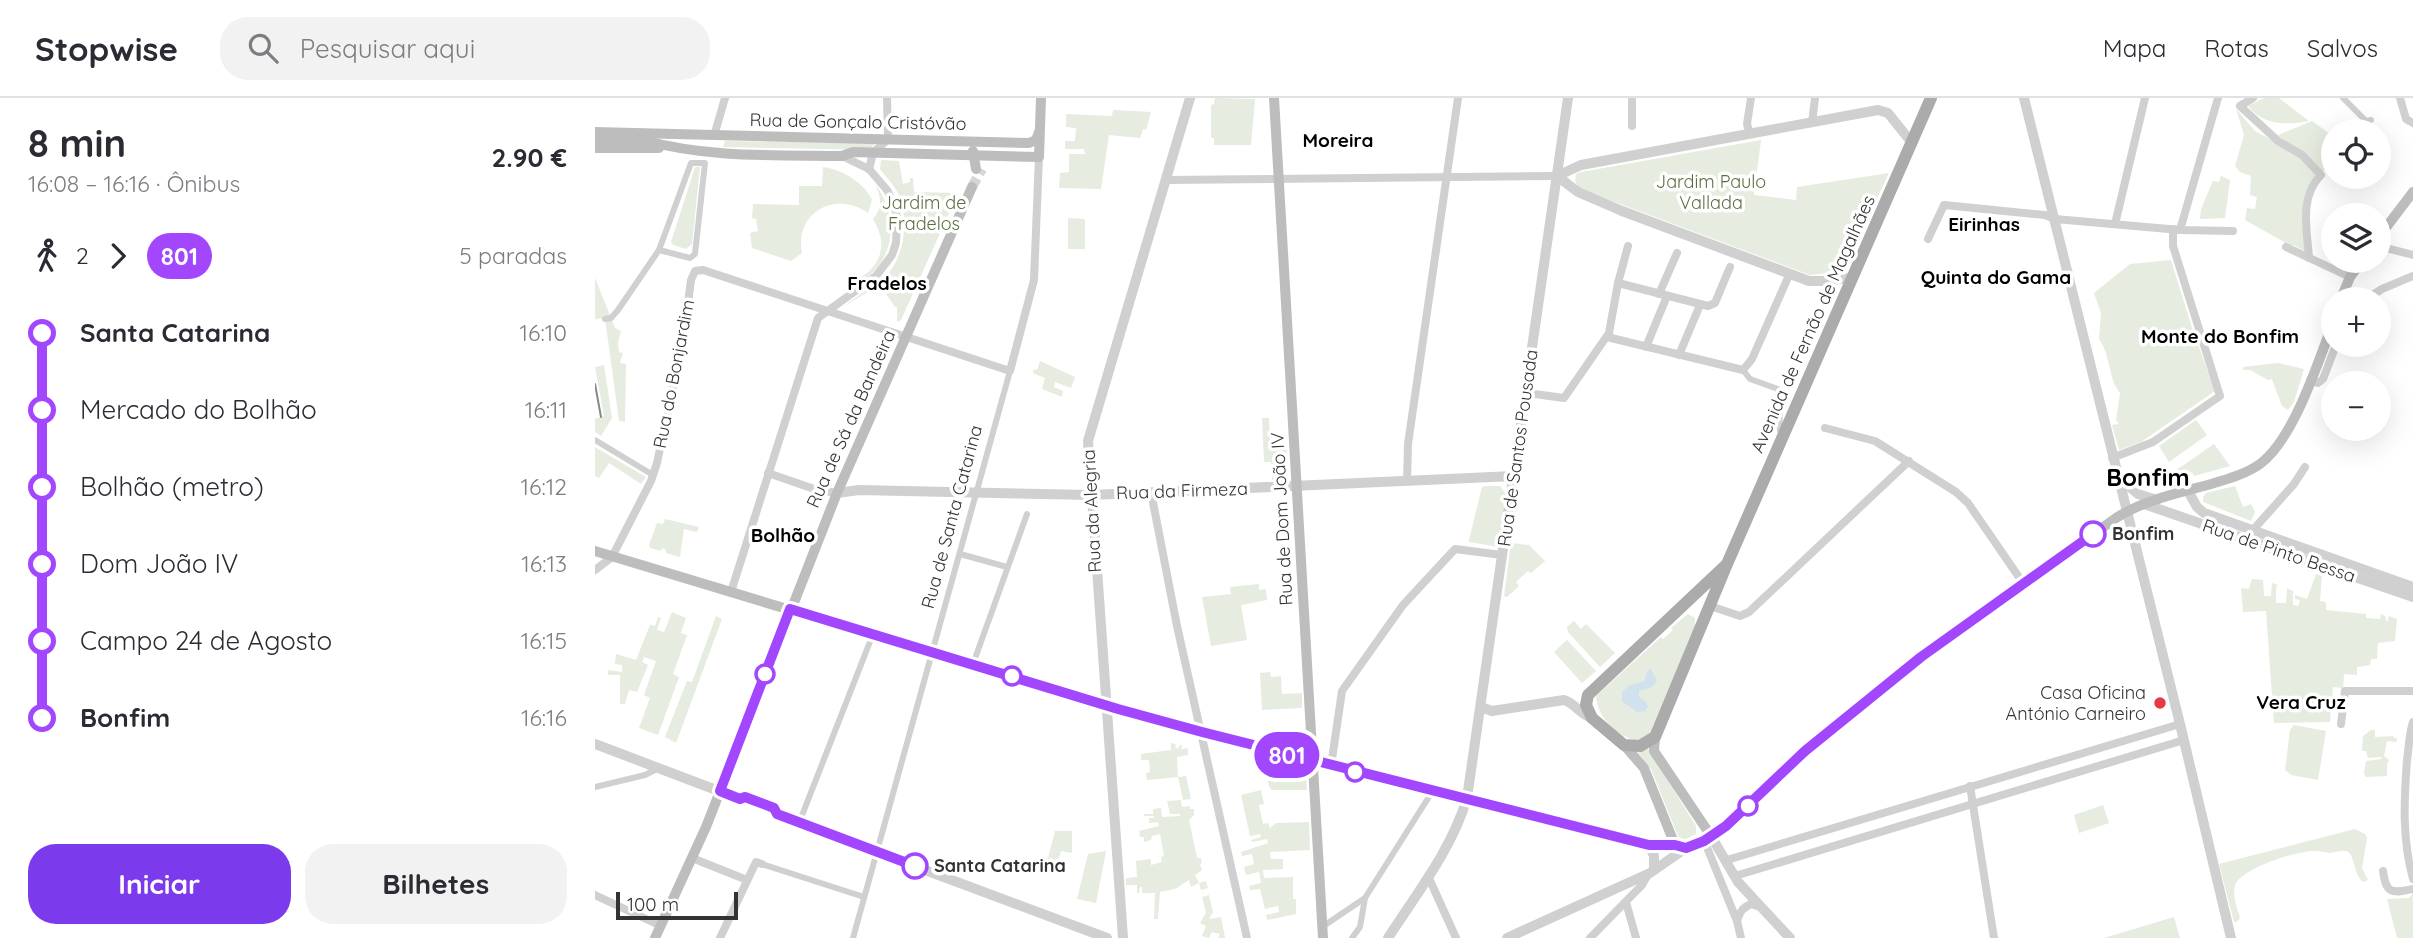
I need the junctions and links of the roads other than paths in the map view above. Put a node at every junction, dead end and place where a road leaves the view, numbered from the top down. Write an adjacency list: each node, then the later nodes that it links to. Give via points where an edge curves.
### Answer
1 (725, 98): 25 (street)
2 (887, 98): 26 (street)
3 (1041, 98): 22 (main road, Rua de Santa Catarina)
4 (1190, 98): 41 (street, Rua da Alegria)
5 (1274, 98): 39 (main road, Rua de Dom João IV)
6 (1458, 98): 40 (street)
7 (1568, 98): 38 (street, Rua de Santos Pousada)
8 (1632, 98): 21 (street)
9 (1751, 98): 24 (street)
10 (1815, 98): 20 (street)
11 (1931, 98): 30 (main road, Avenida de Fernão de Magalhães)
12 (2024, 98): 44 (street)
13 (2145, 98): 46 (street)
14 (2218, 98): 47 (street)
15 (2253, 98): 57 (street, via 2240,106 2321,175 2311,186 2307,203)
16 (2343, 98): 18 (street)
17 (2400, 98): 19 (street)
18 (2364, 119)
19 (2406, 120)
20 (1812, 123): 24 (street); 30 (street, via 1883,110)
21 (1632, 126)
22 (1040, 130): 29 (main road, Rua de Gonçalo Cristóvão, via 1037,140 1029,143); 36 (main road, Rua de Santa Catarina)
23 (595, 132): 28 (main road, Rua de Gonçalo Cristóvão, via 643,133)
24 (1750, 134): 38 (street, via 1581,165)
25 (714, 136): 26 (main road, Rua de Gonçalo Cristóvão); 28 (main road, Rua de Gonçalo Cristóvão)
26 (888, 139): 29 (main road, Rua de Gonçalo Cristóvão); 32 (street)
27 (595, 140): 28 (main road, Rua de Gonçalo Cristóvão)
28 (666, 141): 31 (main road, Rua de Gonçalo Cristóvão); 34 (main road, Rua de Gonçalo Cristóvão, via 718,154)
29 (969, 142): 33 (main road)
30 (1912, 143): 63 (main road, Avenida de Fernão de Magalhães)
31 (595, 148)
32 (873, 153): 33 (main road, Rua de Gonçalo Cristóvão); 34 (main road, Rua de Gonçalo Cristóvão); 37 (street)
33 (976, 155): 35 (main road, Rua de Gonçalo Cristóvão); 35 (main road, via 979,169)
34 (842, 156): 37 (street)
35 (993, 156): 36 (main road, Rua de Gonçalo Cristóvão)
36 (1039, 157): 79 (street, Rua de Santa Catarina, via 1034,281)
37 (869, 169): 70 (street, via 894,204 898,230 892,256 876,276)
38 (1557, 176): 40 (street); 60 (street, via 1578,192 1622,211); 81 (street, Rua de Santos Pousada)
39 (1279, 177): 40 (street); 41 (street); 93 (main road, Rua de Dom João IV)
40 (1447, 178): 92 (street, via 1408,444)
41 (1165, 180): 98 (street, Rua da Alegria, via 1088,441)
42 (972, 187): 72 (main road, Rua de Sá da Bandeira)
43 (2413, 192): 45 (main road)
44 (2055, 219): 46 (street); 49 (street, via 1944,205); 85 (street)
45 (2391, 221)
46 (2115, 223): 47 (street)
47 (2177, 229): 48 (street); 85 (street, via 2173,246 2220,396 2153,442)
48 (2233, 231)
49 (1929, 239)
50 (1628, 246): 65 (street)
51 (2286, 247): 57 (street)
52 (2391, 249): 55 (street)
53 (659, 250): 56 (street); 56 (street, via 691,163 705,163 695,254); 71 (street, via 641,280)
54 (1677, 253): 68 (street)
55 (2413, 255)
56 (690, 258): 59 (street)
57 (2309, 258): 64 (street)
58 (1730, 267): 69 (street, via 1715,303)
59 (695, 271): 70 (street); 89 (street, Rua do Bonjardim)
60 (1790, 273): 63 (street, via 1815,282); 78 (street)
61 (2353, 273): 64 (main road)
62 (2413, 276): 67 (street)
63 (1853, 277): 83 (main road, Avenida de Fernão de Magalhães)
64 (2350, 277): 66 (main road)
65 (1618, 283): 68 (street); 73 (street)
66 (2346, 287)
67 (2387, 287)
68 (1663, 295): 69 (street); 74 (street)
69 (1700, 304): 76 (street)
70 (827, 310): 72 (street); 88 (street, via 818,318)
71 (608, 318)
72 (907, 336): 79 (street); 96 (main road, Rua de Sá da Bandeira)
73 (1607, 337): 74 (street); 81 (street, via 1565,398)
74 (1646, 347): 76 (street)
75 (2321, 353): 80 (main road)
76 (1679, 355): 78 (street)
77 (2331, 357): 80 (street, via 2323,379 2318,383)
78 (1743, 370): 83 (street, via 1750,379 1778,389 1779,426)
79 (1010, 371): 97 (street, Rua de Santa Catarina)
80 (2310, 380): 94 (main road, via 2292,422 2262,463)
81 (1527, 393): 90 (street, Rua de Santos Pousada)
82 (1825, 428): 86 (street, via 1875,441)
83 (1784, 433): 107 (main road, Avenida de Fernão de Magalhães)
84 (595, 440): 89 (street)
85 (2112, 457): 91 (street)
86 (1909, 461): 110 (street, via 1964,499); 115 (street, via 1749,612 1740,616)
87 (2305, 467): 102 (street)
88 (768, 473): 96 (street, Rua da Firmeza); 112 (street)
89 (653, 475): 106 (street, Rua do Bonjardim)
90 (1514, 476): 92 (street, Rua da Firmeza); 105 (street, Rua de Santos Pousada)
91 (2118, 477): 99 (street, Rua de Pinto Bessa); 100 (street)
92 (1407, 481): 93 (street, Rua da Firmeza)
93 (1298, 486): 95 (street, Rua da Firmeza); 134 (main road, Rua de Dom João IV)
94 (2188, 491): 99 (main road); 102 (street, Rua de Pinto Bessa, via 2204,513)
95 (1151, 492): 98 (street, Rua da Firmeza); 128 (street)
96 (837, 493): 97 (street, Rua da Firmeza); 116 (main road, Rua de Sá da Bandeira)
97 (976, 493): 98 (street, Rua da Firmeza, via 1032,498); 104 (street, Rua de Santa Catarina)
98 (1091, 495): 122 (street, Rua da Alegria)
99 (2143, 500): 100 (main road); 113 (street, Rua de Pinto Bessa)
100 (2127, 510): 110 (main road); 125 (street)
101 (1027, 514): 108 (street)
102 (2253, 530): 111 (street, Rua de Pinto Bessa)
103 (595, 551): 106 (main road)
104 (960, 554): 108 (street); 119 (street, Rua de Santa Catarina)
105 (1502, 555): 123 (street, Rua de Santos Pousada); 137 (street, via 1455,549 1403,605 1342,691)
106 (612, 557): 109 (street, Rua do Bonjardim); 112 (main road)
107 (1727, 564): 114 (main road, Avenida de Fernão de Magalhães); 115 (main road, Avenida de Fernão de Magalhães)
108 (1007, 566): 120 (street)
109 (595, 570)
110 (2023, 583): 149 (main road, via 1921,657)
111 (2413, 587)
112 (731, 592): 116 (main road)
113 (2413, 597)
114 (1685, 606): 117 (main road, via 1695,608); 124 (main road, Avenida de Fernão de Magalhães, via 1588,695 1586,705)
115 (1710, 606): 117 (main road, Avenida de Fernão de Magalhães)
116 (790, 609): 118 (main road); 142 (main road, Rua de Sá da Bandeira)
117 (1705, 620): 129 (main road, Avenida de Fernão de Magalhães)
118 (873, 634): 119 (main road); 148 (street)
119 (933, 652): 120 (main road); 153 (street, Rua de Santa Catarina)
120 (973, 664): 122 (main road)
121 (2413, 691): 126 (street, via 2345,691)
122 (1105, 705): 128 (main road); 178 (street, Rua da Alegria)
123 (1482, 708): 124 (street, via 1563,700); 144 (street, Rua de Santos Pousada)
124 (1592, 718): 133 (main road)
125 (2180, 724): 130 (street); 132 (street)
126 (2341, 724)
127 (2412, 724): 162 (street, via 2404,811)
128 (1202, 732): 134 (main road); 179 (street)
129 (1655, 737): 133 (main road, via 1640,746); 149 (main road, via 1654,751)
130 (2184, 740): 135 (street); 188 (street)
131 (595, 744): 138 (street)
132 (2108, 744): 135 (street); 136 (street)
133 (1624, 745): 152 (main road, via 1644,768)
134 (1313, 761): 137 (main road); 172 (main road, Rua de Dom João IV)
135 (2113, 761): 139 (street)
136 (2040, 764): 139 (street); 140 (street)
137 (1332, 766): 143 (main road)
138 (657, 769): 141 (street); 142 (street)
139 (2045, 781): 145 (street)
140 (1970, 786): 145 (street); 146 (street)
141 (595, 787)
142 (720, 791): 148 (street, via 774,808 777,814); 154 (main road, Rua de Sá da Bandeira)
143 (1432, 792): 144 (main road); 167 (street)
144 (1467, 798): 151 (main road); 160 (street, Rua de Santos Pousada, via 1460,822)
145 (1972, 803): 147 (street); 187 (street)
146 (1908, 804): 147 (street); 150 (street)
147 (1914, 820): 155 (street)
148 (799, 823): 153 (street)
149 (1708, 838): 152 (main road); 156 (street); 170 (street)
150 (1786, 842): 155 (street); 156 (street)
151 (1649, 845): 152 (main road); 158 (street, via 1654,856)
152 (1680, 846): 158 (street)
153 (877, 852): 166 (street, Rua de Santa Catarina); 177 (street)
154 (692, 858): 163 (street); 171 (main road, Rua de Sá da Bandeira)
155 (1791, 858): 161 (street)
156 (1727, 859): 161 (street)
157 (762, 864): 163 (street, via 756,862); 166 (street)
158 (1652, 871): 168 (street); 173 (street)
159 (2383, 871): 164 (street, via 2390,890)
160 (1428, 876): 181 (street, Rua de Santos Pousada); 182 (street)
161 (1735, 876): 169 (street)
162 (2413, 878)
163 (747, 880): 175 (street)
164 (2413, 889)
165 (595, 895): 171 (street)
166 (864, 897): 176 (street, Rua de Santa Catarina)
167 (1365, 898): 172 (street); 180 (street, via 1360,927)
168 (1626, 902): 183 (street); 184 (street)
169 (1760, 907): 170 (street, via 1745,907); 186 (street)
170 (1737, 921): 185 (street)
171 (661, 926): 174 (main road, Rua de Sá da Bandeira)
172 (1323, 933)
173 (1513, 937)
174 (655, 938)
175 (720, 938)
176 (853, 938)
177 (1107, 938)
178 (1123, 938)
179 (1247, 938)
180 (1352, 938)
181 (1388, 938)
182 (1456, 938)
183 (1590, 938)
184 (1636, 938)
185 (1741, 938)
186 (1790, 938)
187 (1994, 938)
188 (2231, 938)

